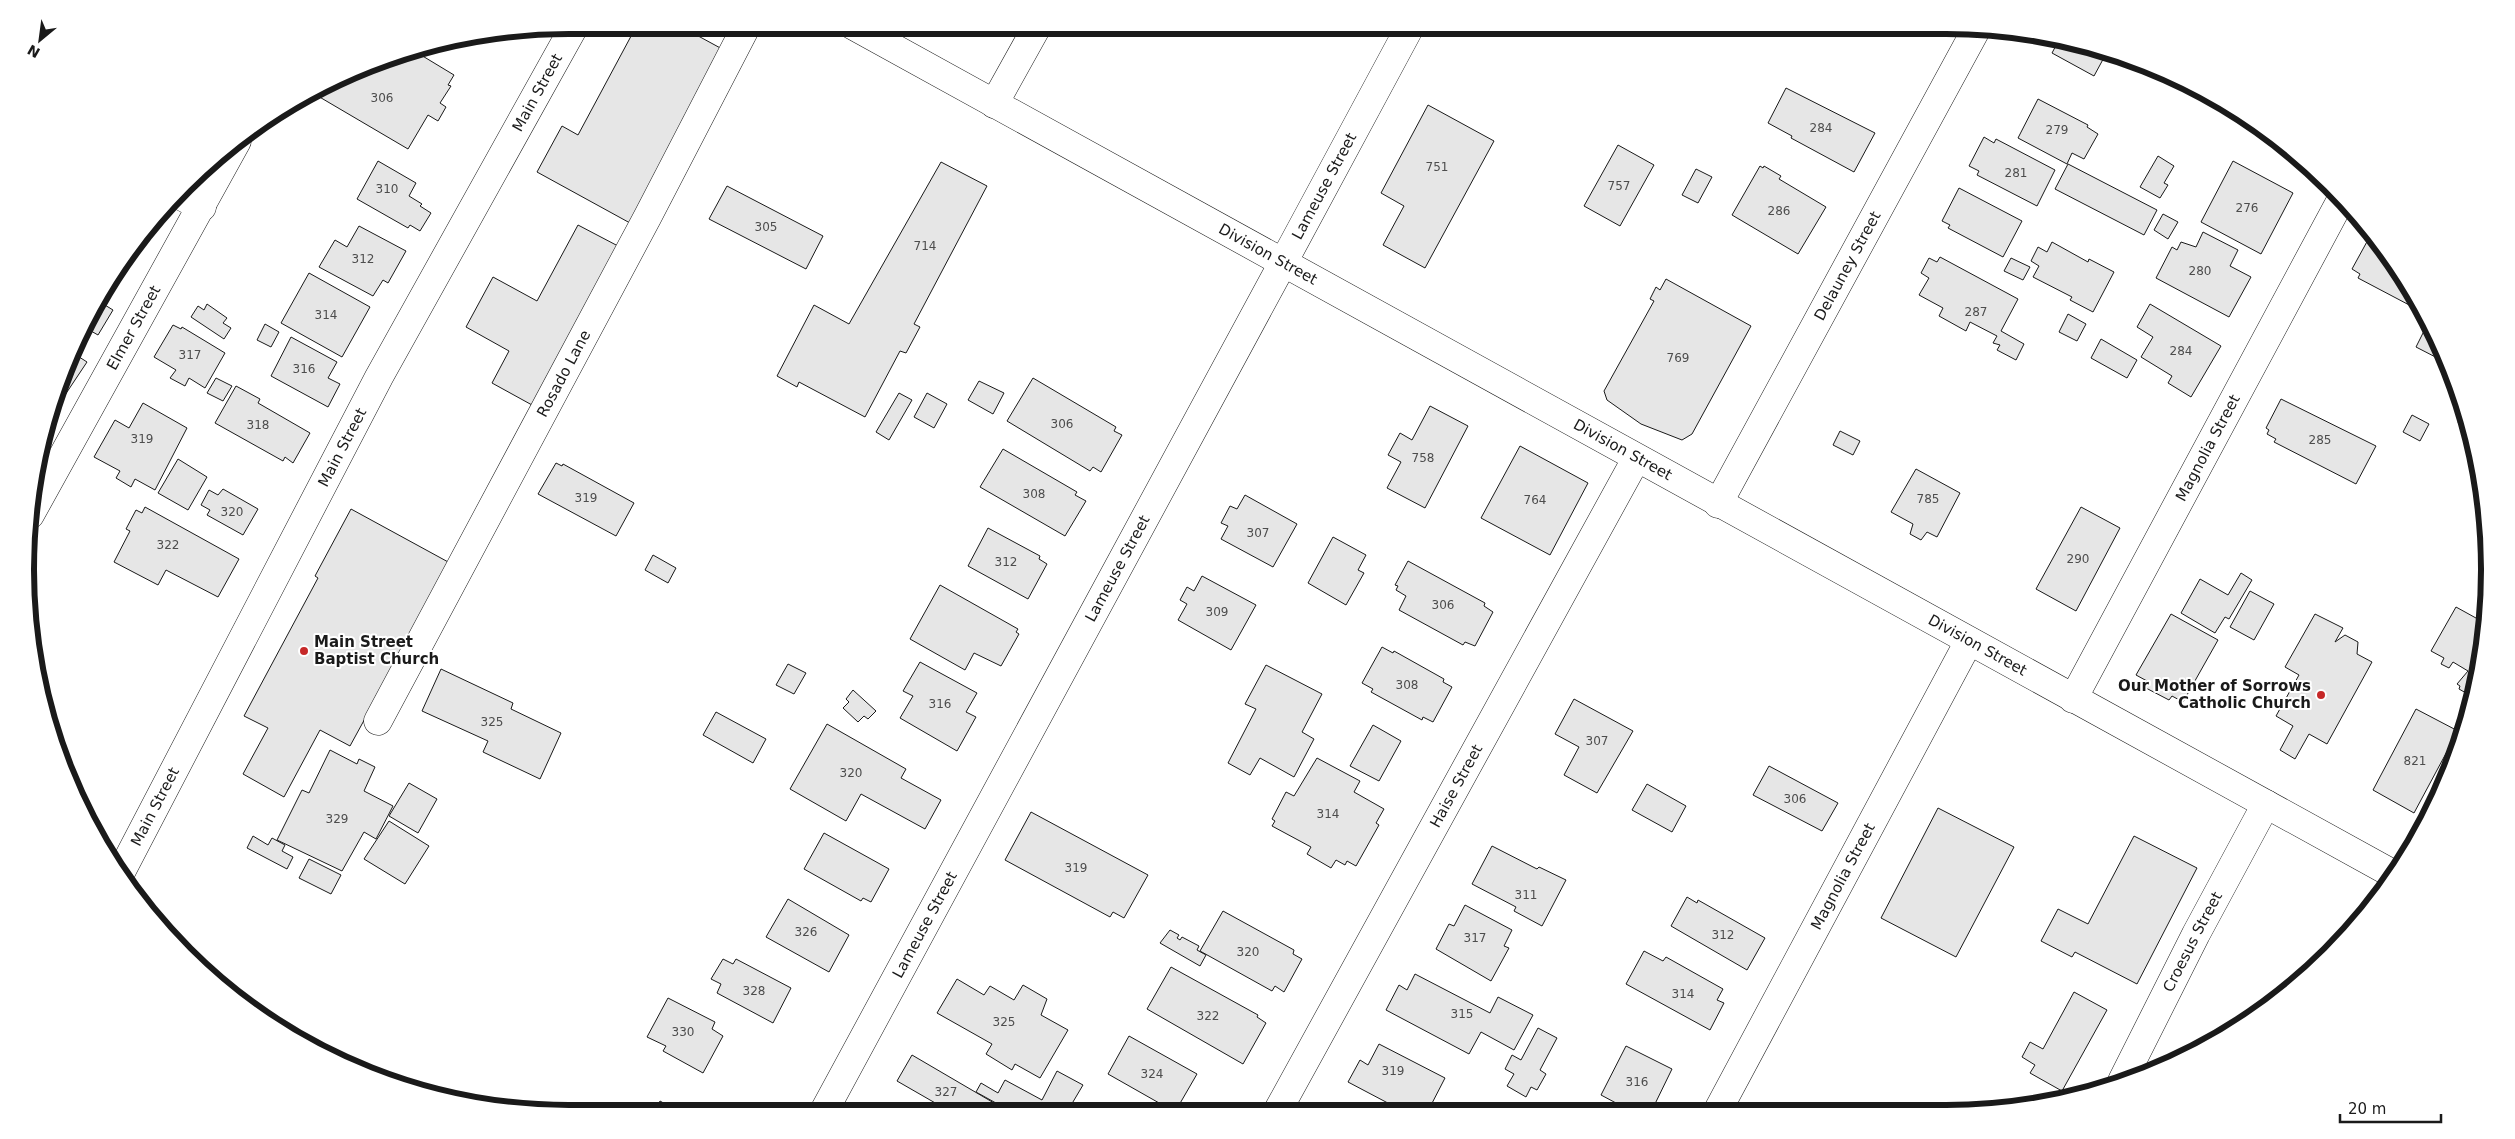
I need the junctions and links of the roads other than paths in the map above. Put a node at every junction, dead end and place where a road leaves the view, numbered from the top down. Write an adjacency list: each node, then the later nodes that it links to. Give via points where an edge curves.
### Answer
1 (570, 34): 20 (street, Main Street, via 379,377)
2 (742, 34): 18 (street, Rosado Lane)
3 (868, 34): 7 (street, Division Street)
4 (1033, 34): 7 (street)
5 (1406, 34): 12 (street, Lameuse Street)
6 (1973, 35): 15 (street, Delauney Street)
7 (994, 104): 12 (street, Division Street)
8 (229, 156): 11 (street, Elmer Street)
9 (184, 198): 11 (street)
10 (2338, 206): 17 (street, Magnolia Street)
11 (202, 207): 14 (street, Elmer Street)
12 (1284, 261): 13 (street, Division Street); 23 (street, Lameuse Street)
13 (1636, 459): 15 (street, Division Street); 24 (street, Haise Street)
14 (38, 501)
15 (1718, 504): 16 (street, Division Street)
16 (1969, 641): 17 (street, Division Street); 25 (street, Magnolia Street)
17 (2073, 699): 19 (street, Division Street)
18 (378, 721)
19 (2266, 804): 21 (street, Division Street); 22 (street, Croesus Street)
20 (124, 867)
21 (2388, 871)
22 (2126, 1074)
23 (827, 1105)
24 (1281, 1105)
25 (1721, 1105)

